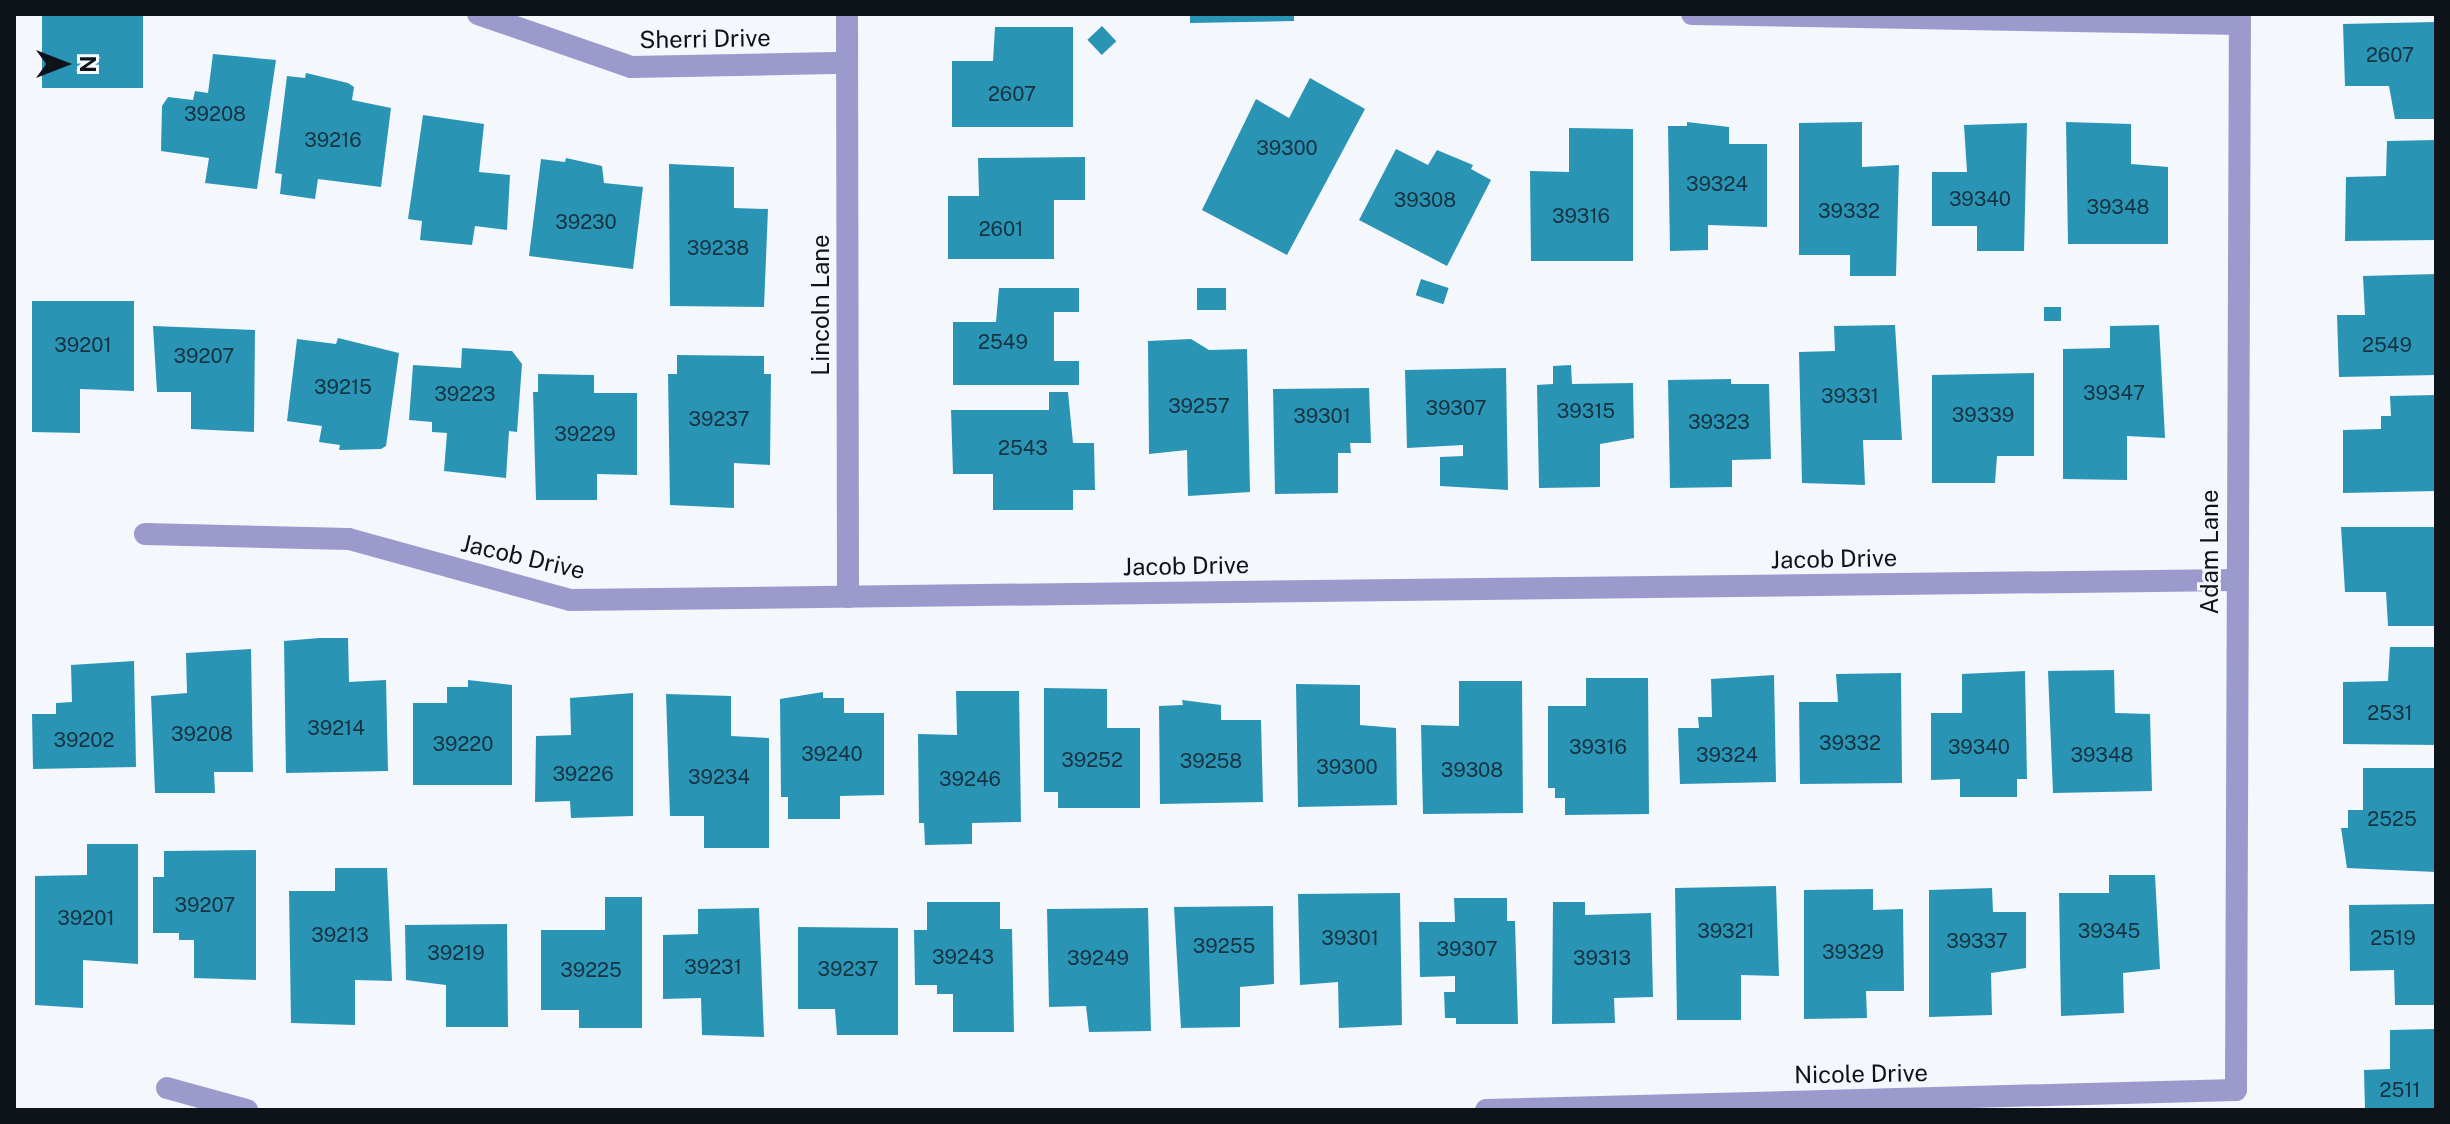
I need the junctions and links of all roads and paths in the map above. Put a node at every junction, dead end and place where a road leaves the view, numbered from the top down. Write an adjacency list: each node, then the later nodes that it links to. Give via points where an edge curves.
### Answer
1 (478, 14): 5 (street, Sherri Drive, via 631,67)
2 (847, 14): 5 (street, Lincoln Lane)
3 (1692, 14): 4 (street)
4 (2240, 19): 7 (street, Adam Lane)
5 (846, 63): 8 (street, Lincoln Lane)
6 (145, 534): 8 (street, Jacob Drive, via 349,539 570,600)
7 (2236, 580): 8 (street, Jacob Drive); 10 (street, Adam Lane)
8 (848, 597)
9 (167, 1088): 11 (street)
10 (2236, 1090): 12 (street, Nicole Drive)
11 (247, 1110)
12 (1486, 1110)

